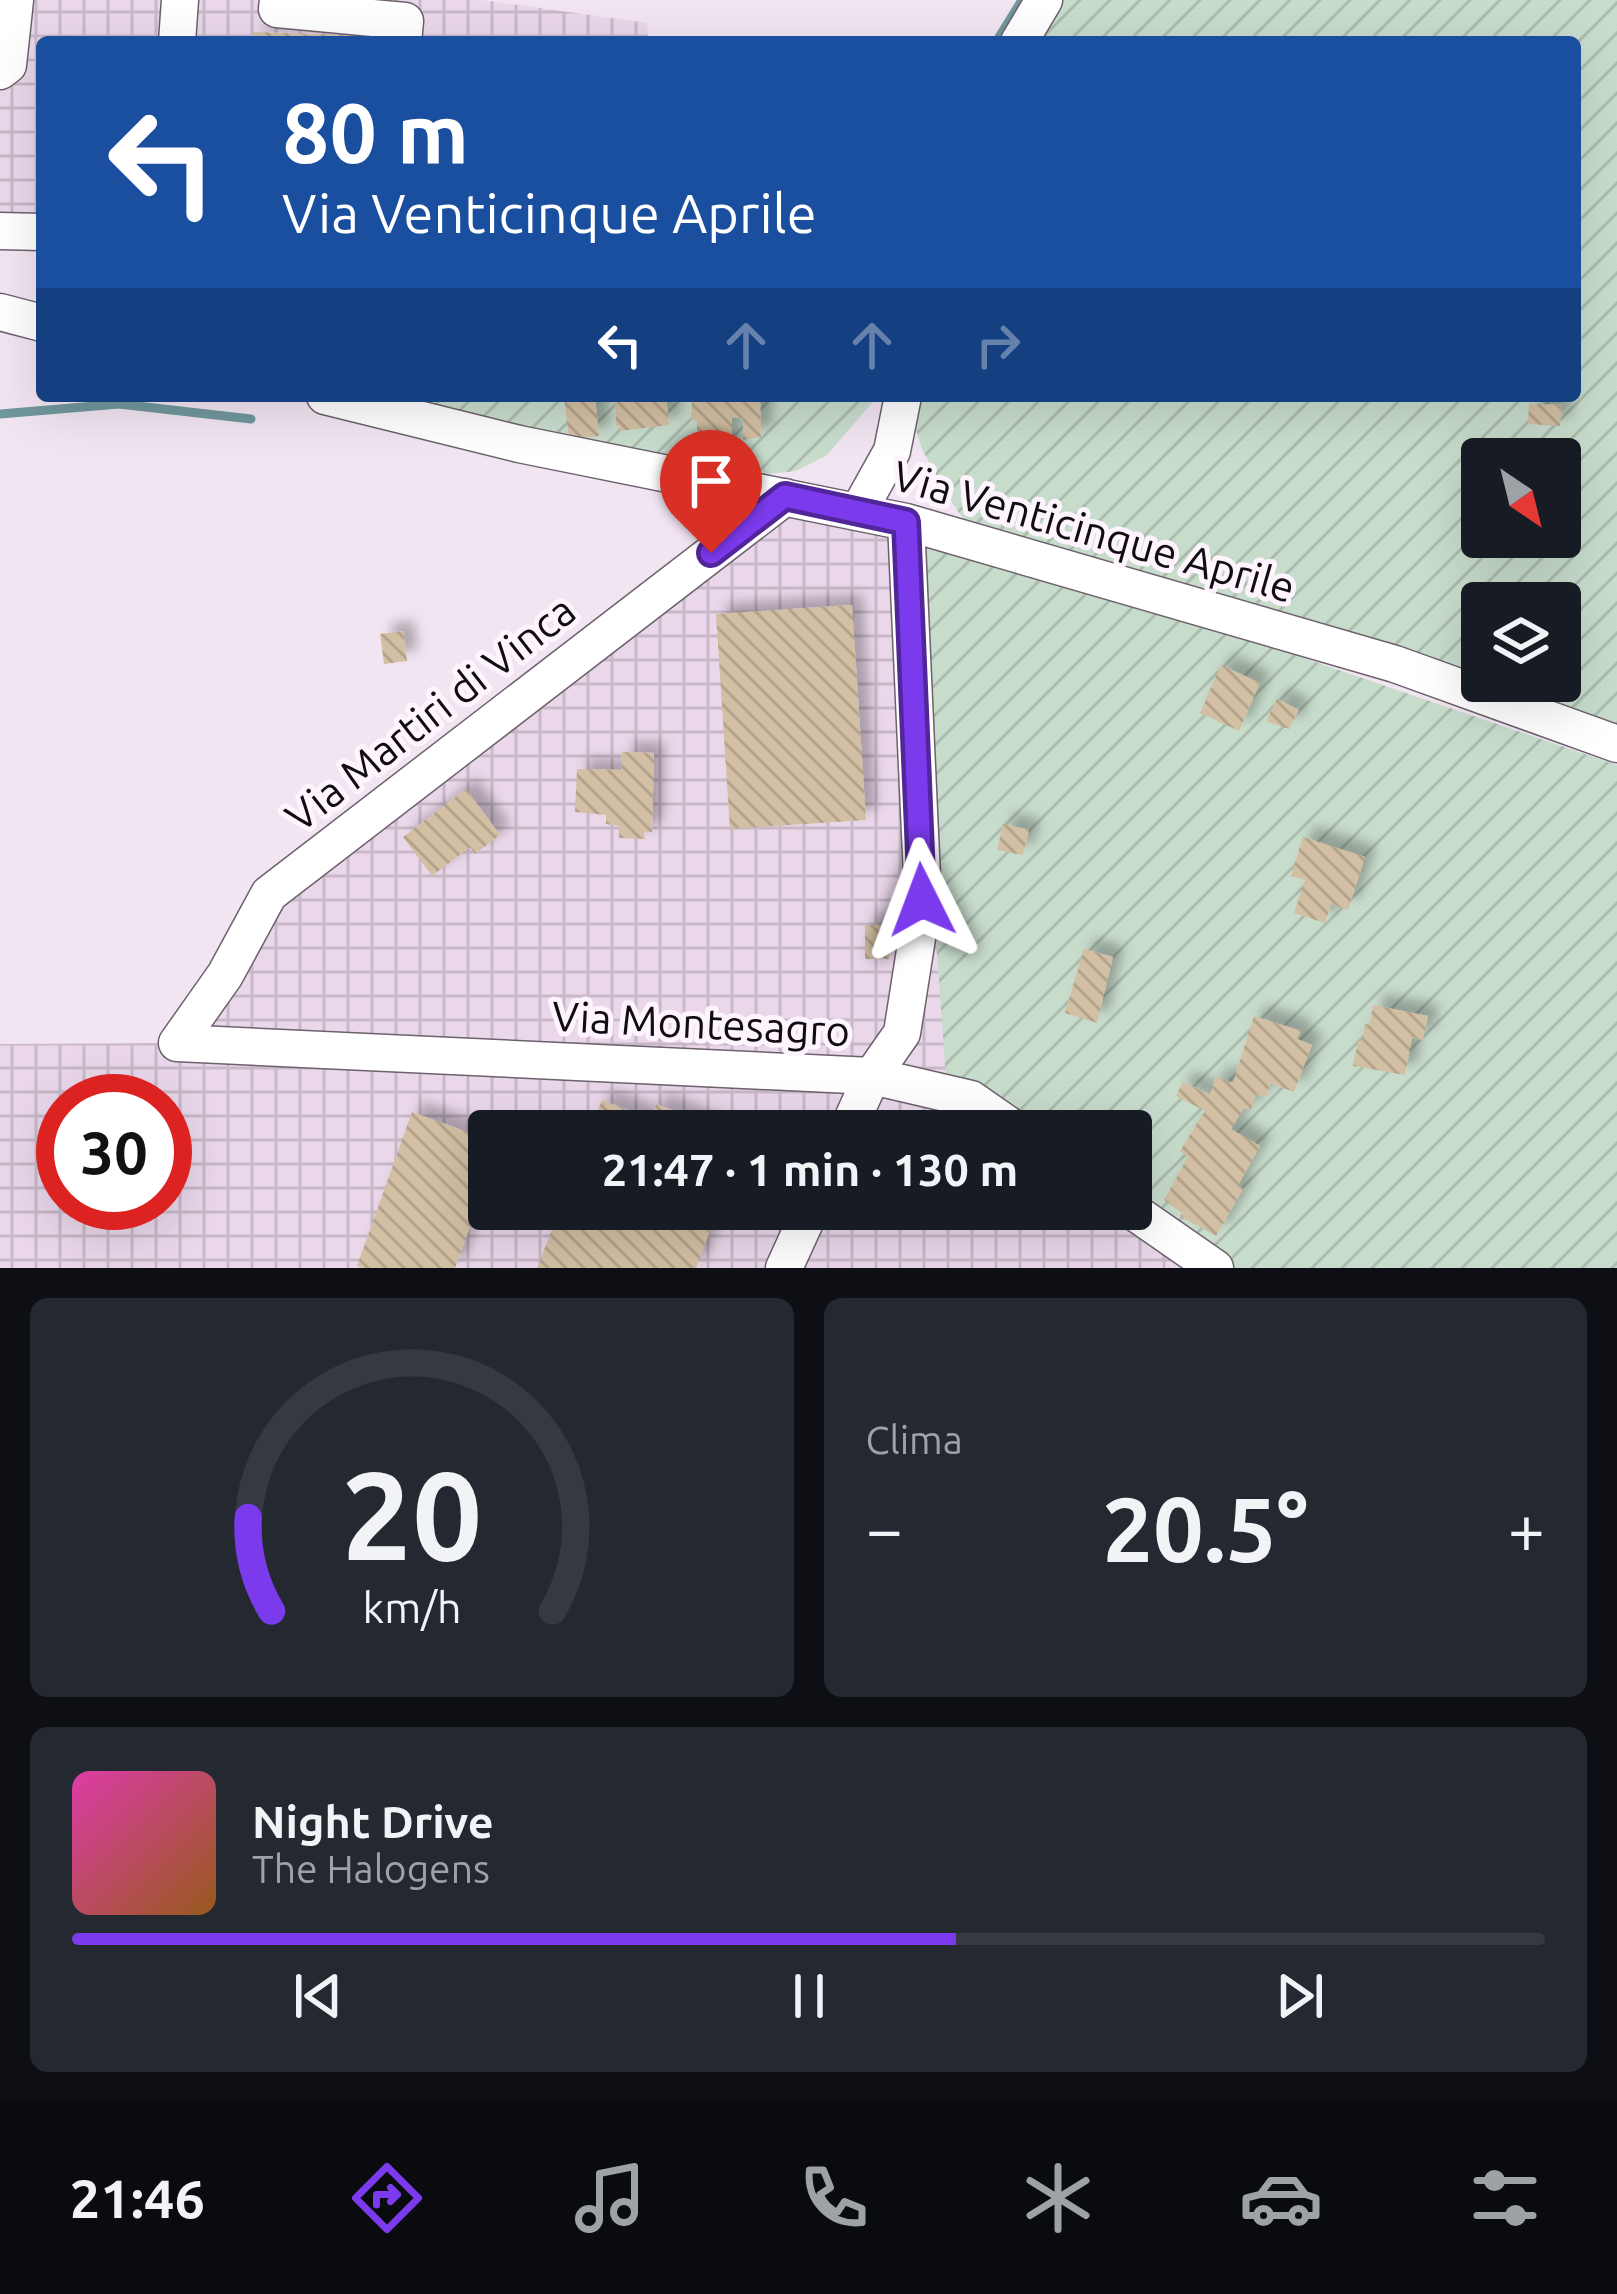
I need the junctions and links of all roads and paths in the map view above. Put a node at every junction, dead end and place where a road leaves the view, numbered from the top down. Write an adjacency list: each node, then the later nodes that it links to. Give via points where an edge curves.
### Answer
1 (16, 0): 8 (street, via 8,65)
2 (180, 0): 5 (street)
3 (278, 0): 6 (street, via 277,9 405,21)
4 (1044, 0): 7 (street)
5 (177, 36)
6 (404, 36)
7 (1023, 36)
8 (0, 70)
9 (0, 231): 10 (street)
10 (36, 232)
11 (0, 312): 12 (street)
12 (36, 321)
13 (350, 402): 15 (street, Via Venticinque Aprile)
14 (902, 402): 16 (street, via 892,451)
15 (785, 496): 16 (street, Via Venticinque Aprile); 19 (street, Via Martiri di Vinca, via 268,894)
16 (857, 512): 17 (street, Via Venticinque Aprile)
17 (906, 522): 18 (street, Via Venticinque Aprile, via 1395,664); 20 (street, Via Montesagro, via 922,900 902,1033)
18 (1617, 744)
19 (177, 1043): 20 (street, Via Montesagro)
20 (872, 1076): 21 (street); 22 (street, via 971,1099)
21 (857, 1110)
22 (987, 1110)
23 (1152, 1224): 26 (street)
24 (801, 1230): 25 (street)
25 (784, 1268)
26 (1215, 1268)

